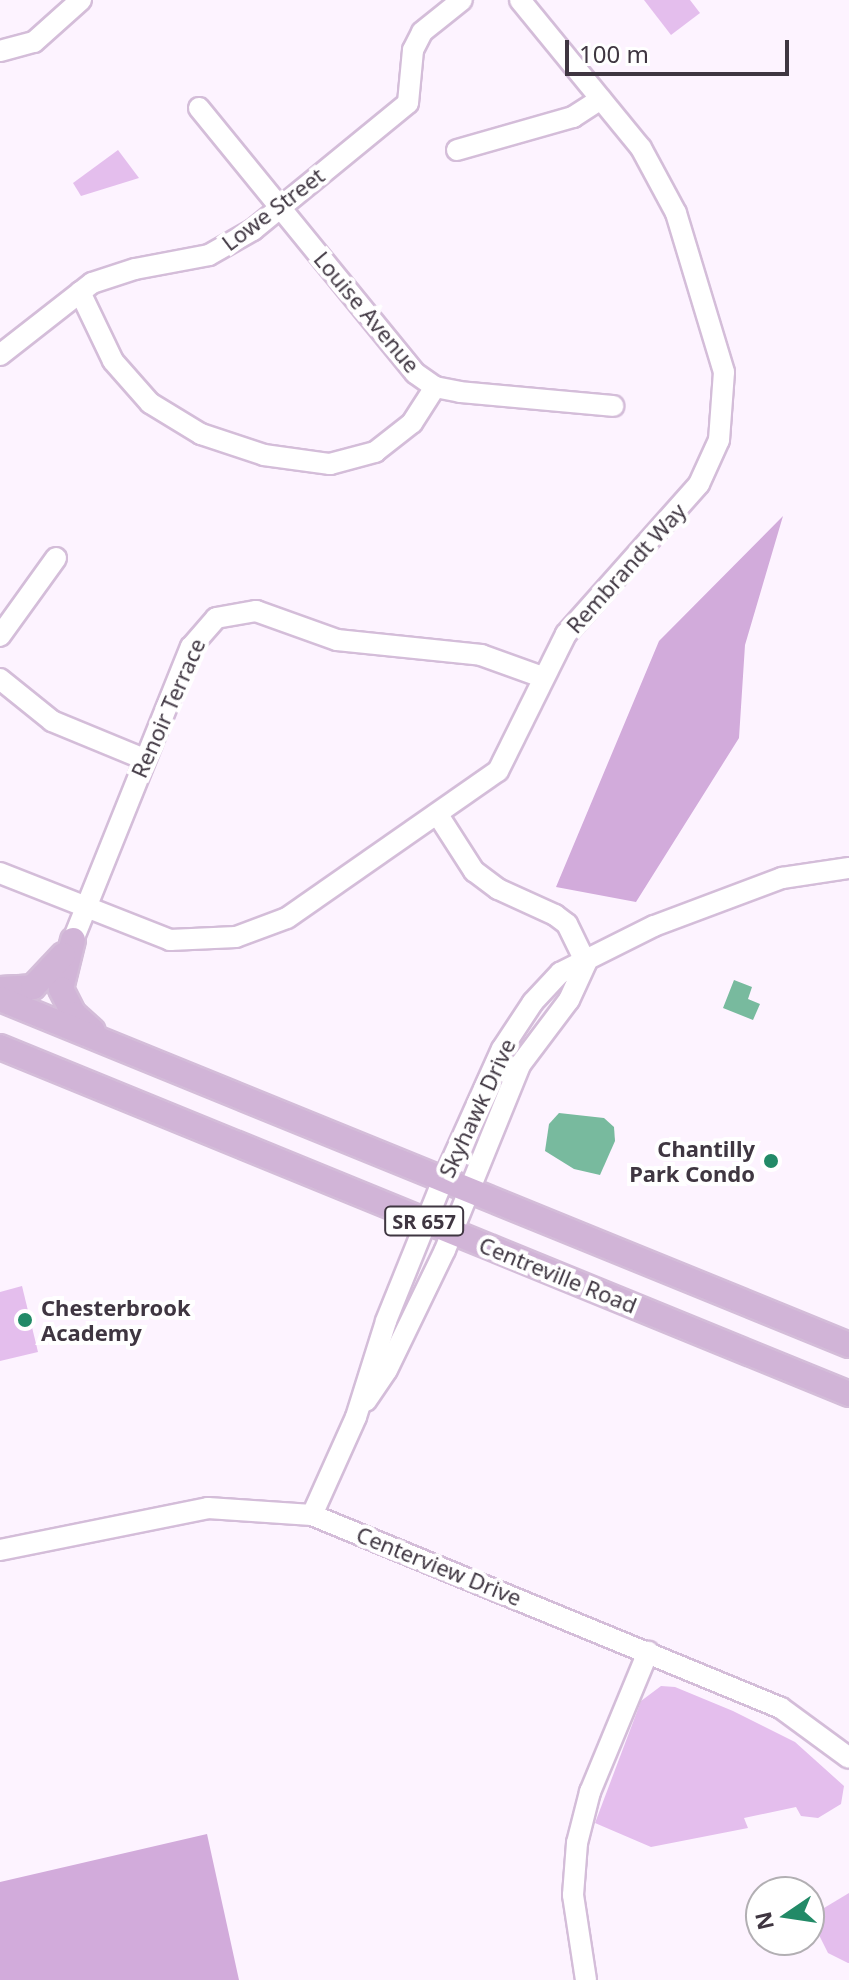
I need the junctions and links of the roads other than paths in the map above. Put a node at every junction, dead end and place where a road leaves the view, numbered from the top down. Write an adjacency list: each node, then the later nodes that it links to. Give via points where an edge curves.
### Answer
1 (81, 0): 4 (street, via 34,42)
2 (462, 0): 8 (street, Lowe Street, via 422,32 413,50 408,103)
3 (520, 0): 5 (street, Rembrandt Way)
4 (0, 51)
5 (601, 99): 7 (street, via 573,117); 15 (street, Rembrandt Way, via 657,170 672,201 719,346 723,419 711,461 685,504 566,634)
6 (199, 108): 8 (street, Louise Avenue)
7 (457, 150)
8 (280, 207): 9 (street, Lowe Street, via 209,255 112,275); 11 (street, Louise Avenue, via 397,353)
9 (80, 292): 10 (street, Lowe Street); 11 (street, via 113,361 150,403 201,434 264,455 330,464 375,452 412,423)
10 (0, 355)
11 (435, 387): 12 (street, Louise Avenue)
12 (613, 406)
13 (56, 558): 14 (street)
14 (0, 636)
15 (542, 677): 17 (street, Renoir Terrace, via 481,655 351,643 256,611 232,612 209,622 196,637); 18 (street, Rembrandt Way, via 498,771)
16 (0, 679): 17 (street, via 52,721)
17 (144, 759): 21 (street, Renoir Terrace)
18 (438, 815): 21 (street, Rembrandt Way, via 303,909 255,932 215,941 170,940); 23 (street, via 474,871 567,924)
19 (849, 868): 23 (street, Skyhawk Drive, via 819,869 757,886 654,926)
20 (0, 873): 21 (street, Rembrandt Way)
21 (85, 908): 22 (street, Renoir Terrace)
22 (73, 940): 24 (main road, via 44,980 22,989); 26 (main road, via 62,978 64,1000)
23 (586, 963): 28 (street, Skyhawk Drive, via 560,973 519,1023); 29 (street, Skyhawk Drive, via 569,1000 520,1065)
24 (0, 989)
25 (0, 999): 26 (main road, Centreville Road / SR 657)
26 (112, 1045): 28 (main road, Centreville Road / SR 657)
27 (0, 1047): 30 (main road, Centreville Road / SR 657)
28 (443, 1180): 29 (main road, Centreville Road / SR 657); 30 (street, Skyhawk Drive)
29 (468, 1190): 31 (street, Skyhawk Drive); 32 (main road, Centreville Road / SR 657)
30 (426, 1222): 31 (main road, Centreville Road / SR 657); 34 (street, Skyhawk Drive)
31 (452, 1232): 33 (main road, Centreville Road / SR 657); 34 (street, Skyhawk Drive, via 387,1370)
32 (849, 1345)
33 (849, 1394)
34 (356, 1417): 35 (street, Skyhawk Drive)
35 (312, 1515): 36 (street, Centerview Drive, via 208,1508); 37 (street, Centerview Drive)
36 (0, 1550)
37 (648, 1652): 38 (street, Centerview Drive, via 781,1708); 39 (street, via 590,1792 577,1843 573,1895)
38 (849, 1758)
39 (586, 1980)

